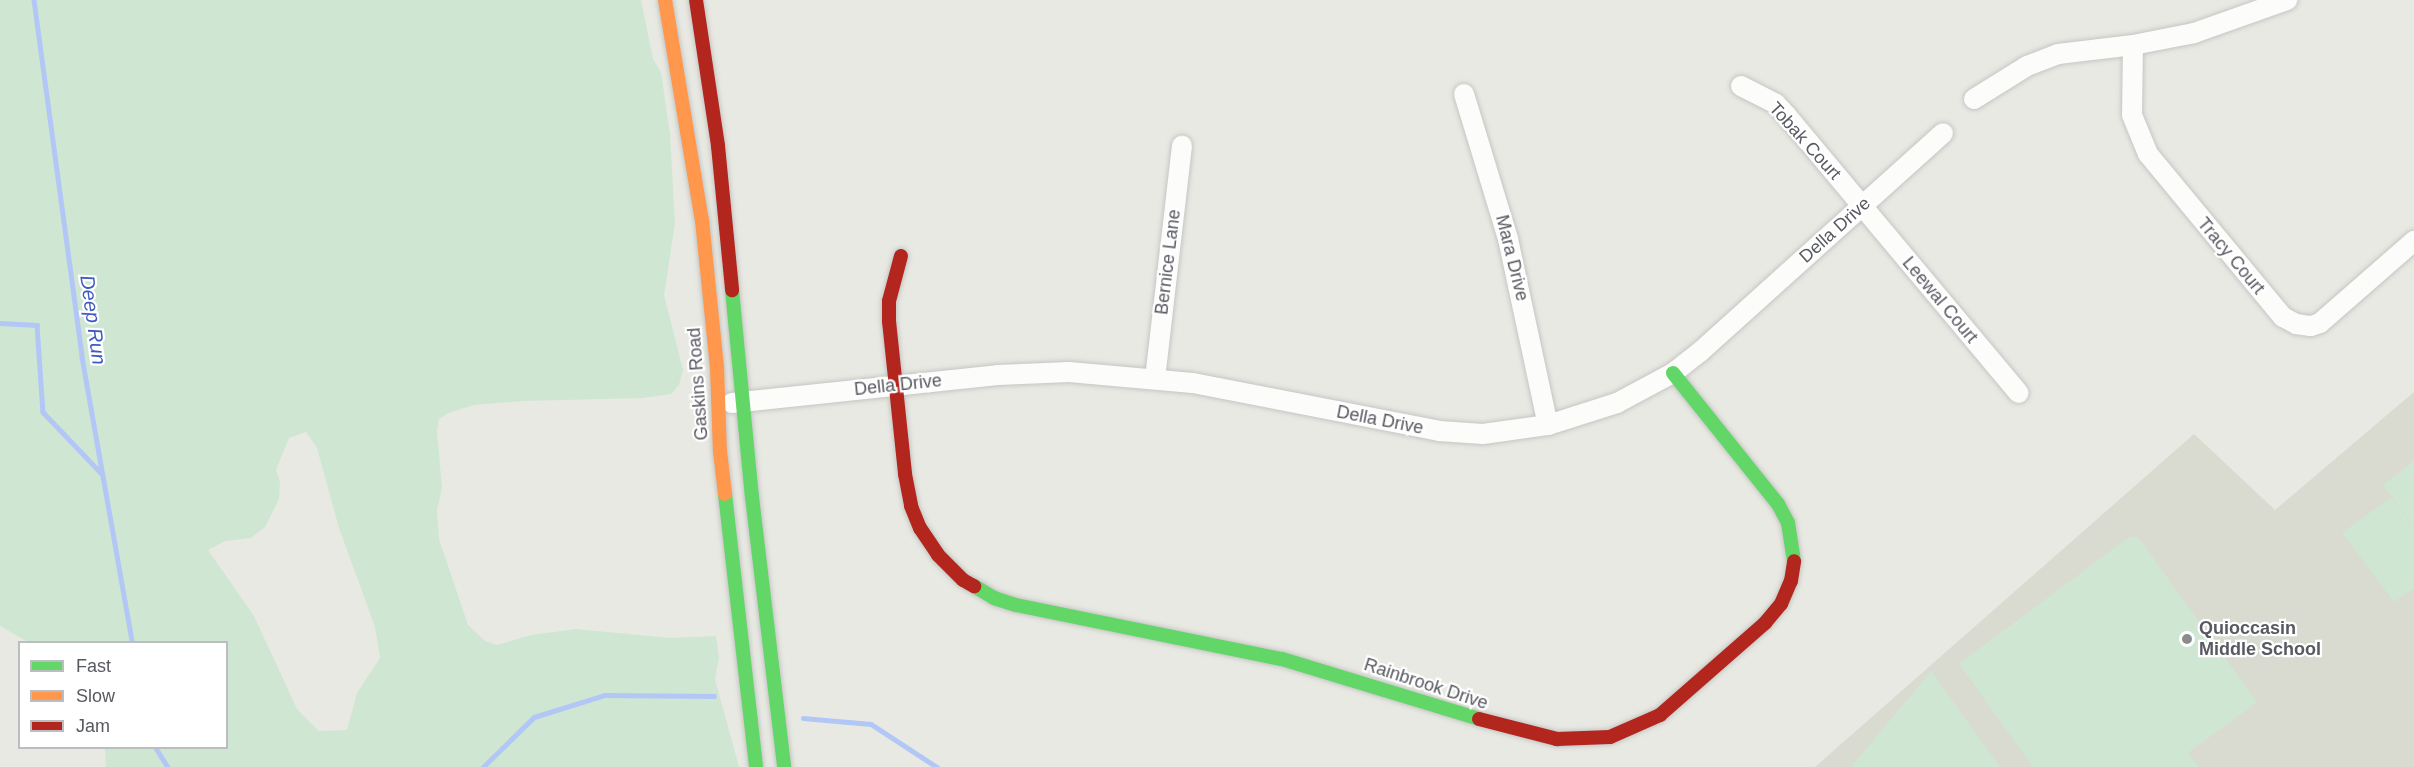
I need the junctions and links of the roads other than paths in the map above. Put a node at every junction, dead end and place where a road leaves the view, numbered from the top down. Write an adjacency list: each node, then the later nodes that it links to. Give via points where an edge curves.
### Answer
1 (665, 0): 18 (main road, Gaskins Road, via 702,220)
2 (696, 0): 17 (main road, via 718,146)
3 (2288, 0): 4 (street, via 2217,27)
4 (2133, 45): 7 (street, via 2058,54 2027,66); 11 (street, Tracy Court, via 2132,115 2148,154 2283,317 2296,324 2320,323)
5 (1742, 86): 10 (street, Tobak Court, via 1776,104)
6 (1464, 94): 19 (street, Mara Drive, via 1509,239)
7 (1974, 99)
8 (1943, 133): 10 (street, Della Drive)
9 (1182, 146): 14 (street, Bernice Lane)
10 (1862, 206): 13 (street, Della Drive, via 1700,352); 16 (street, Leewal Court)
11 (2414, 241)
12 (901, 256): 15 (main road, Rainbrook Drive, via 889,300)
13 (1672, 372): 15 (main road, Rainbrook Drive, via 1778,504 1792,538 1791,580 1781,604 1765,623 1660,715 1610,737 1572,740 1478,720 1282,659 1016,605 979,591 938,555 911,506); 19 (street, Della Drive, via 1617,403)
14 (1155, 379): 15 (street, Della Drive, via 1045,372); 19 (street, Della Drive, via 1439,431 1483,434)
15 (898, 386): 17 (street, Della Drive)
16 (2019, 393)
17 (744, 402): 18 (street, Della Drive); 21 (main road)
18 (718, 404): 20 (main road, Gaskins Road, via 720,452)
19 (1548, 425)
20 (756, 767)
21 (784, 767)

